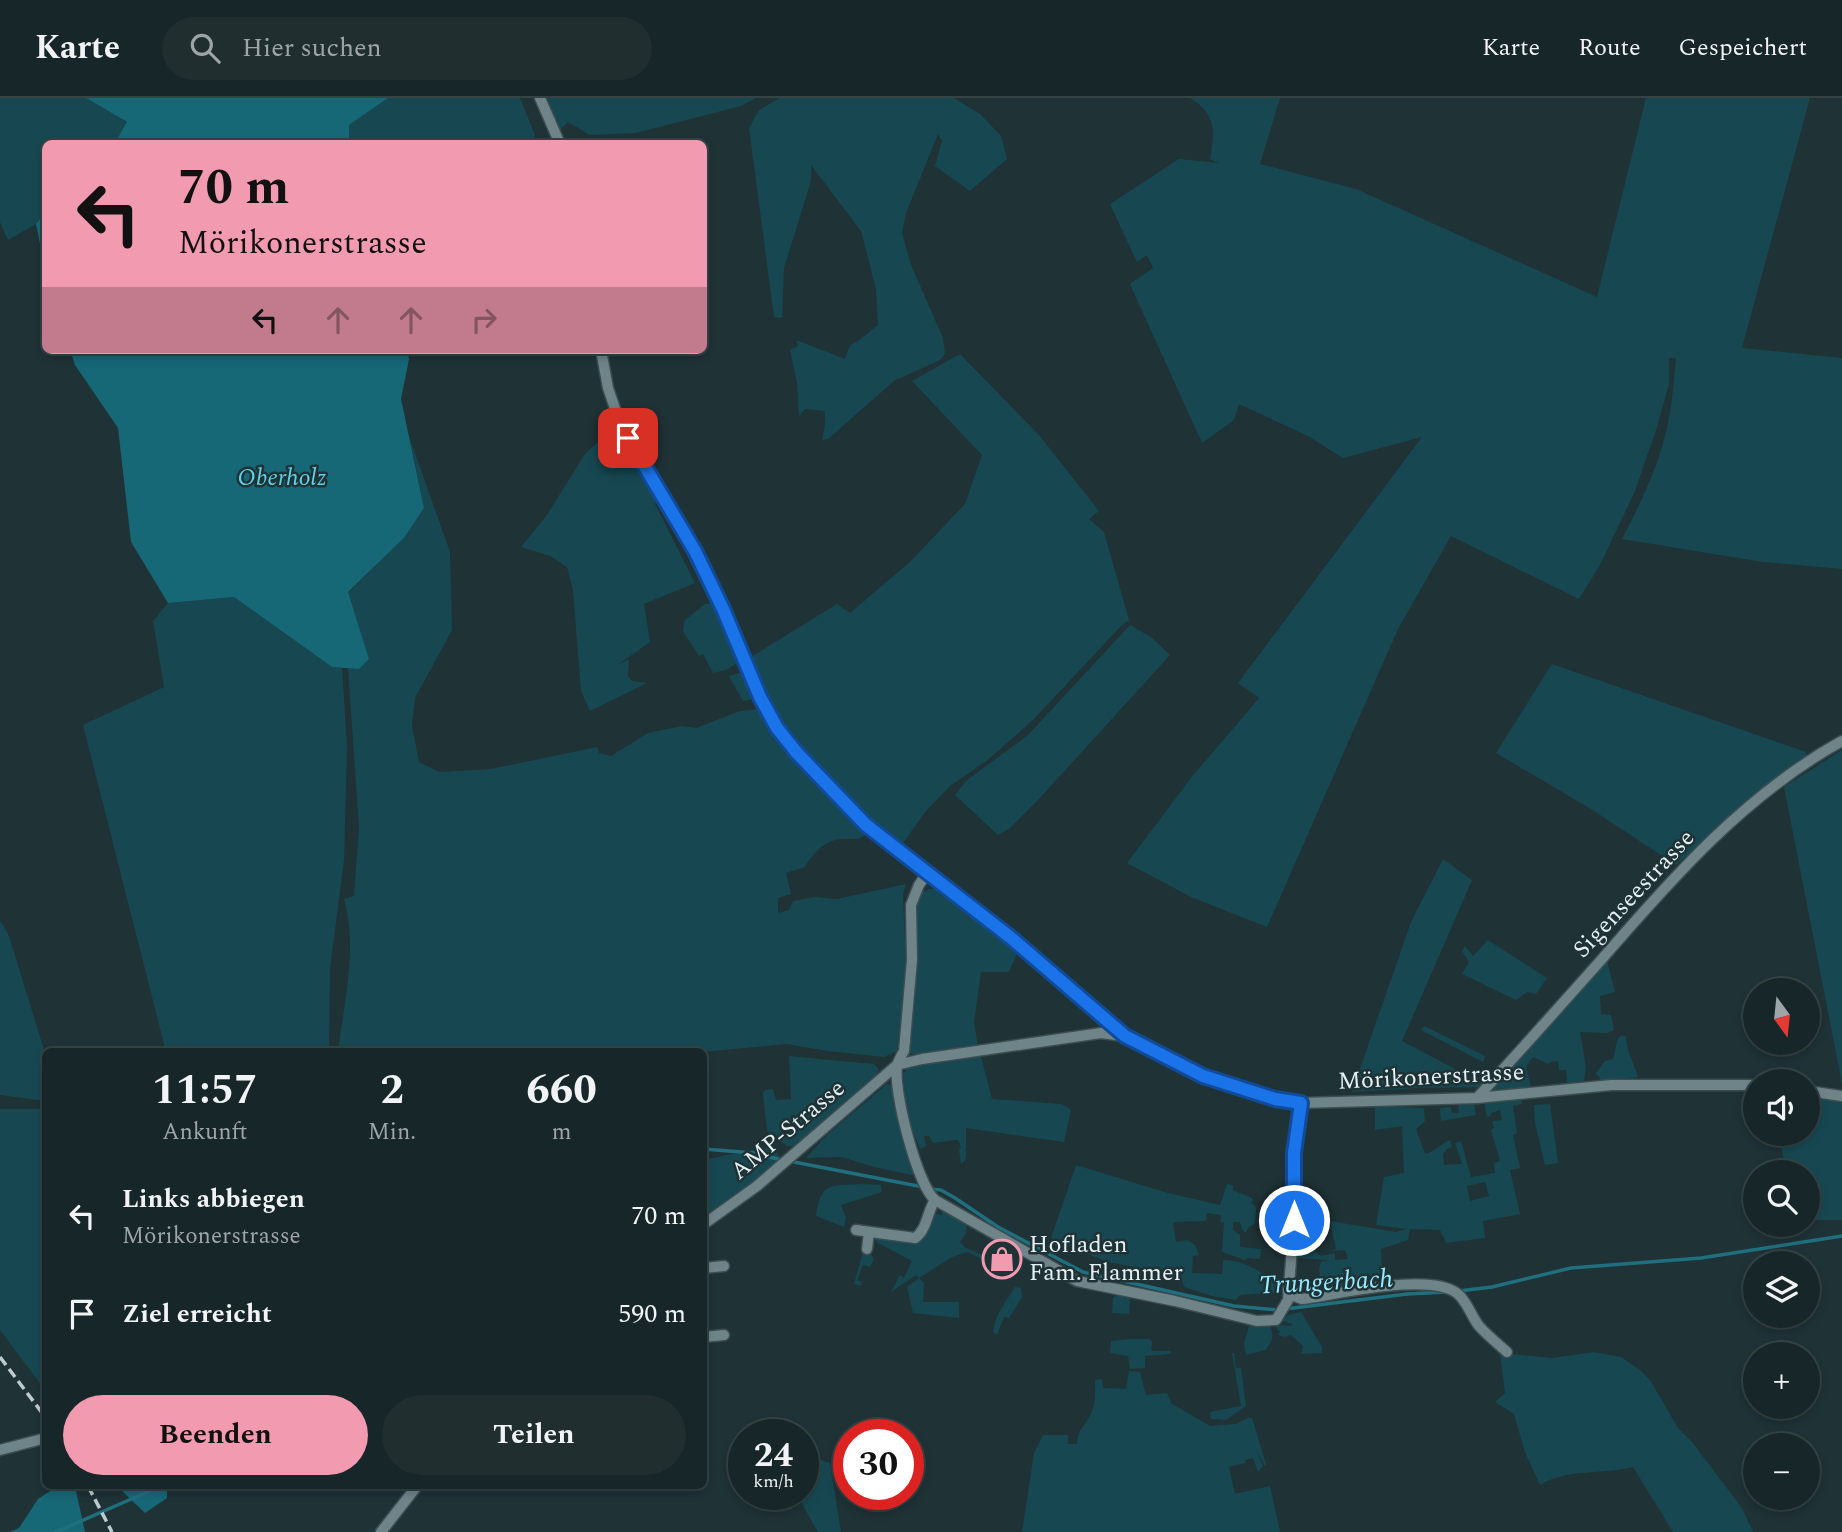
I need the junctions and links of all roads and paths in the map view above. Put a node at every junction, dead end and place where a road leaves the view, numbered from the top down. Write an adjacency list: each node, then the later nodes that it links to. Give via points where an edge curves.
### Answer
1 (540, 98): 2 (street)
2 (558, 140)
3 (602, 354): 5 (street, Mörikonerstrasse, via 621,426 695,551 777,728 866,825)
4 (1842, 741): 11 (street, Sigenseestrasse, via 1770,788 1730,822 1651,901)
5 (927, 873): 6 (street, Mörikonerstrasse); 7 (street, via 911,905 912,960 904,1051)
6 (1125, 1036): 7 (street, AMP-Strasse, via 1101,1033); 12 (street, Mörikonerstrasse, via 1203,1076)
7 (897, 1065): 13 (street, via 902,1116); 14 (street, AMP-Strasse, via 757,1186)
8 (1743, 1085): 11 (street, Mörikonerstrasse, via 1612,1085)
9 (1820, 1093): 10 (street)
10 (1842, 1096)
11 (1477, 1098): 12 (street, Mörikonerstrasse)
12 (1301, 1103): 20 (street, via 1294,1153)
13 (932, 1198): 16 (street, via 921,1234 915,1238); 20 (street, via 1077,1281 1271,1322 1278,1318)
14 (707, 1222)
15 (856, 1230): 16 (street)
16 (869, 1232): 17 (street)
17 (867, 1249)
18 (724, 1266): 19 (street)
19 (707, 1268)
20 (1288, 1295): 23 (street, via 1302,1298 1377,1286 1450,1289)
21 (724, 1335): 22 (street)
22 (707, 1337)
23 (1507, 1352)
24 (42, 1439): 25 (street)
25 (0, 1450)
26 (415, 1489): 27 (street)
27 (381, 1532)

